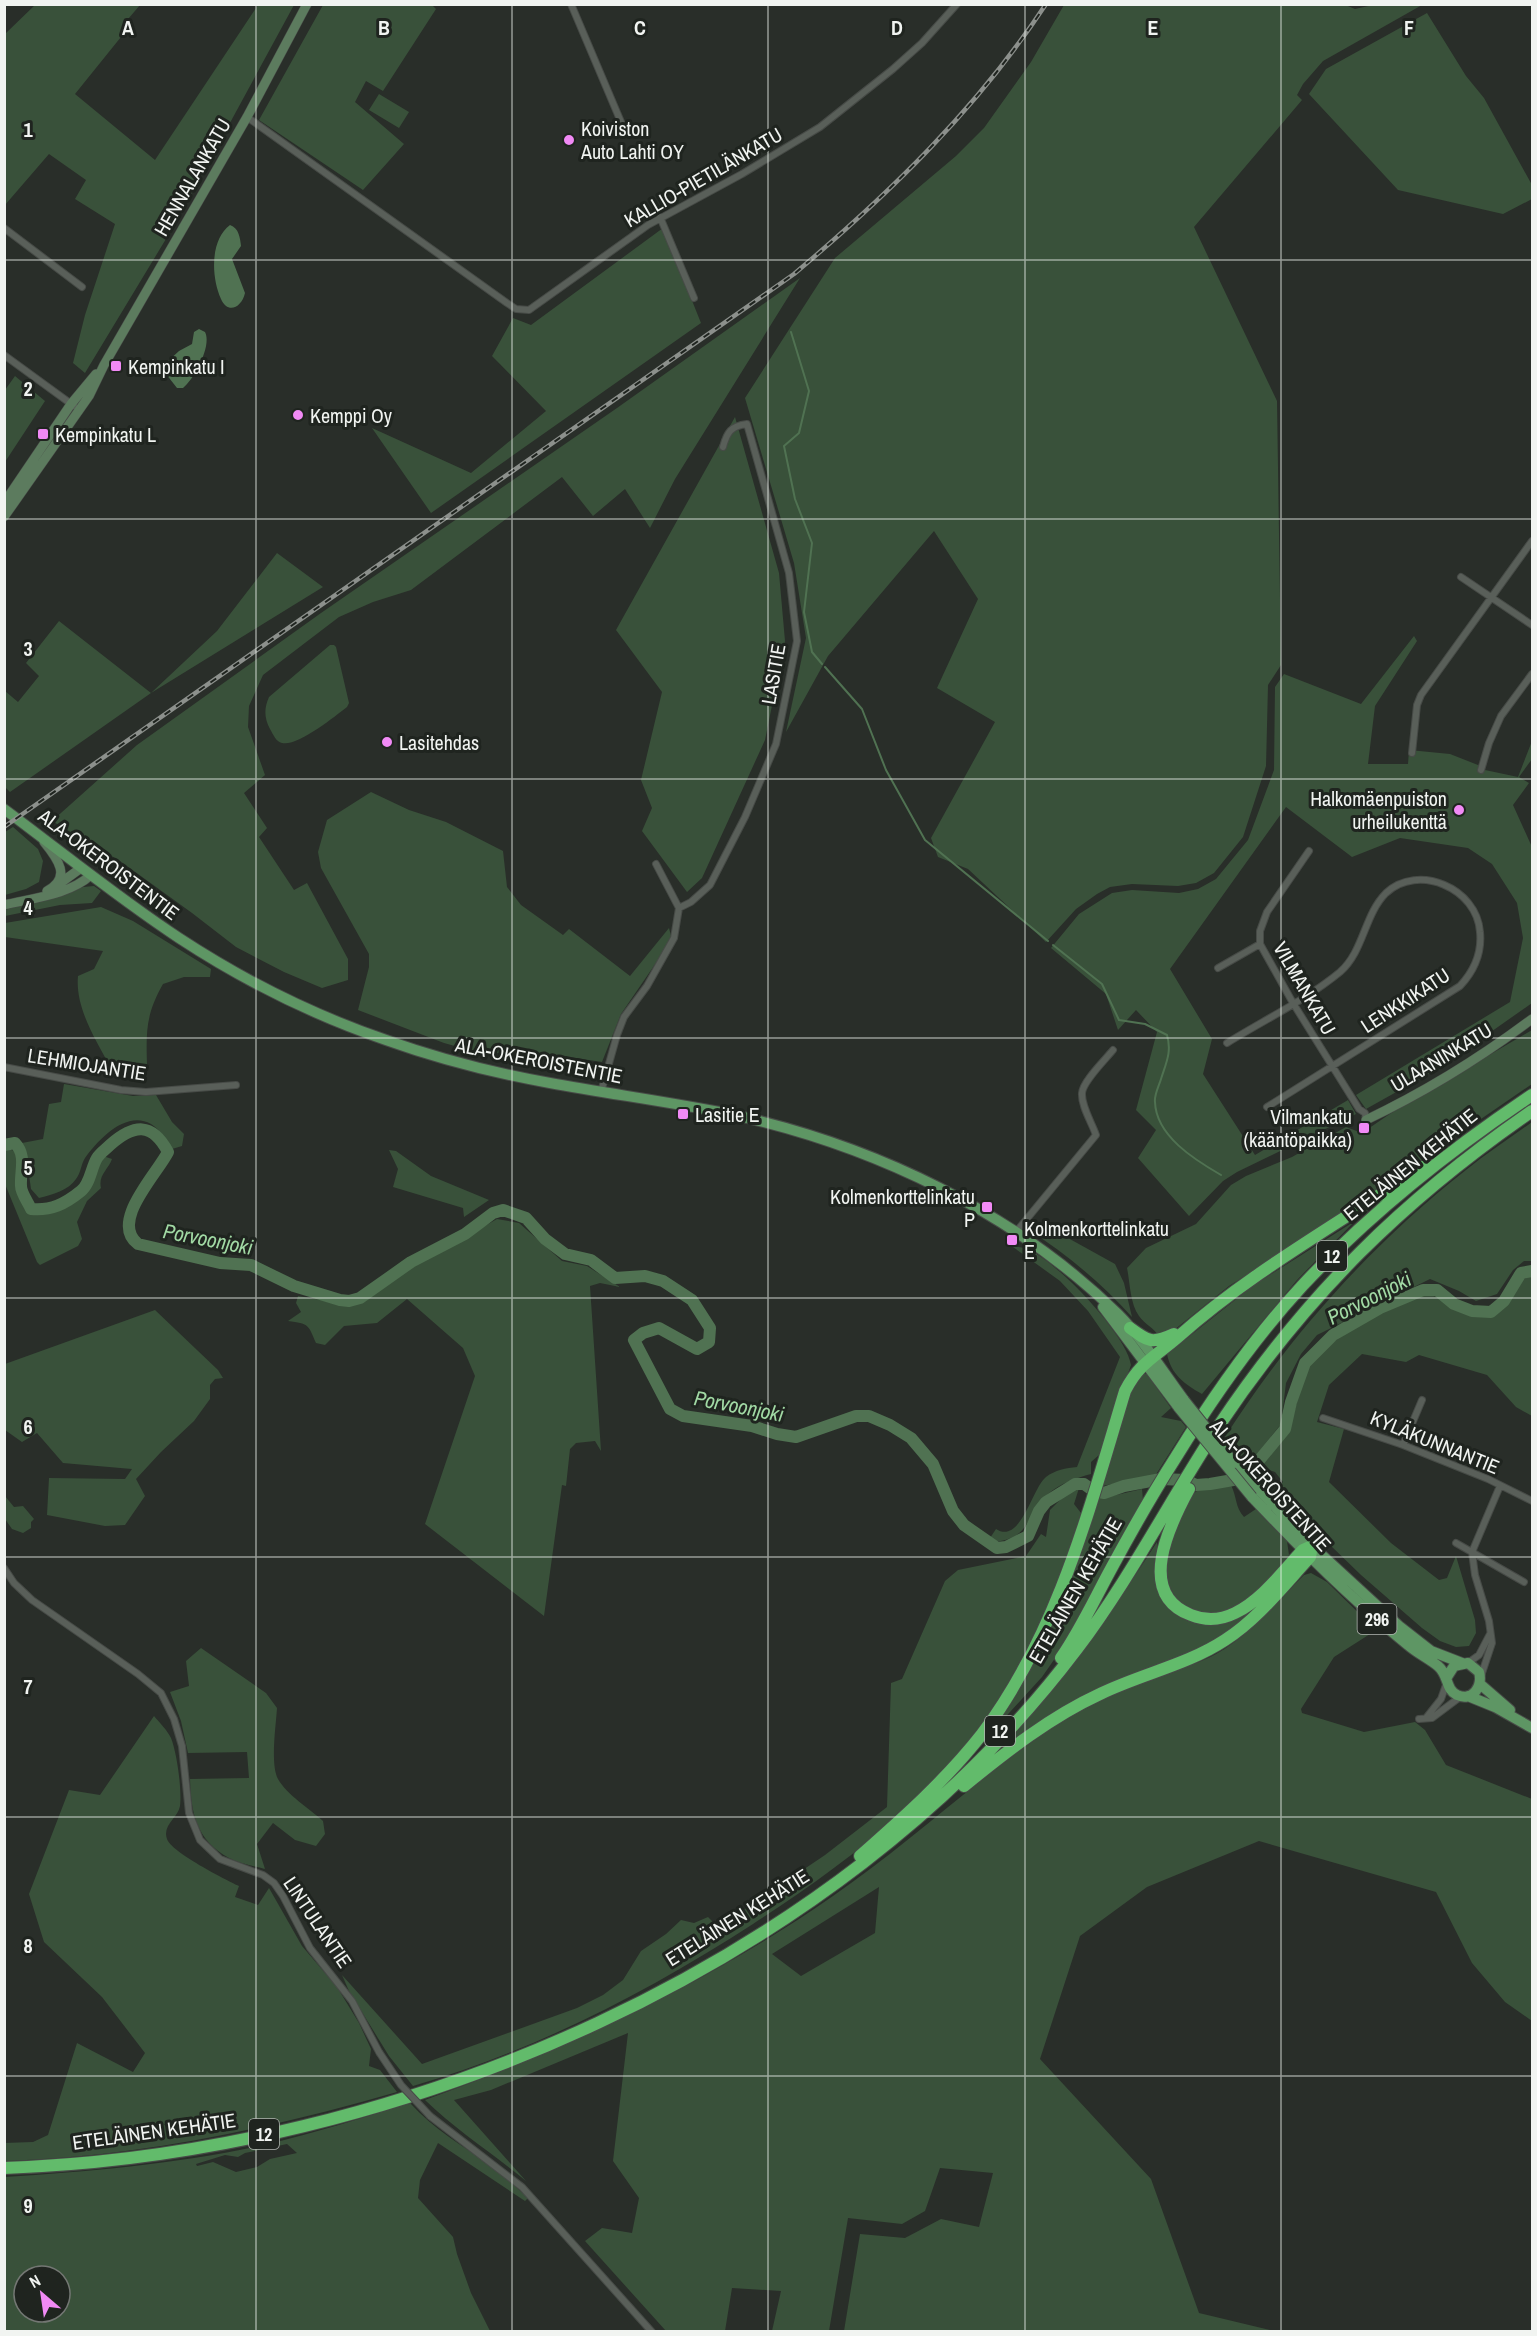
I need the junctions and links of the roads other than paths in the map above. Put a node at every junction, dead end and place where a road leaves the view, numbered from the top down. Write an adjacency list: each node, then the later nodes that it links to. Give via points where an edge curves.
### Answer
1 (307, 4): 4 (street, HENNALANKATU)
2 (571, 4): 5 (street)
3 (957, 4): 6 (street, KALLIO-PIETILÄNKATU, via 922,43 820,127)
4 (247, 117): 6 (street, KALLIO-PIETILÄNKATU, via 516,309 536,307); 11 (street, HENNALANKATU, via 104,365)
5 (624, 129)
6 (660, 217): 9 (street)
7 (4, 228): 8 (street)
8 (82, 287)
9 (694, 298)
10 (4, 355): 11 (street)
11 (75, 407): 13 (street, HENNALANKATU); 14 (street, HENNALANKATU)
12 (723, 447): 31 (street, LASITIE, via 726,434 735,425 747,423 789,573 797,641 776,744 745,817 710,885)
13 (4, 503)
14 (4, 517)
15 (1533, 541): 17 (street)
16 (1461, 578): 17 (street)
17 (1490, 597): 18 (street); 20 (street, via 1421,695)
18 (1533, 625)
19 (1533, 674): 21 (street, via 1501,716)
20 (1412, 753)
21 (1481, 770)
22 (4, 809): 23 (main road, ALA-OKEROISTENTIE)
23 (38, 835): 26 (main road, ALA-OKEROISTENTIE); 28 (street, via 59,862 62,874)
24 (1309, 851): 32 (street, VILMANKATU, via 1267,912)
25 (656, 864): 31 (street)
26 (81, 868): 27 (main road, ALA-OKEROISTENTIE); 28 (street)
27 (91, 875): 29 (street, via 82,884); 41 (main road, ALA-OKEROISTENTIE, via 205,954 338,1022 454,1062)
28 (56, 886): 29 (street)
29 (37, 897): 30 (street)
30 (4, 905)
31 (679, 908): 41 (street, via 674,938 664,959 616,1035)
32 (1260, 944): 33 (street); 34 (street, VILMANKATU)
33 (1218, 968)
34 (1293, 1003): 36 (street, LENKKIKATU); 38 (street, VILMANKATU); 38 (street, LENKKIKATU, via 1350,961 1386,893 1403,884 1433,881 1448,886 1468,901 1480,931 1479,955 1469,976 1450,994)
35 (1533, 1019): 45 (street, ULAANINKATU, via 1478,1058)
36 (1227, 1043)
37 (1113, 1050): 46 (street, via 1082,1092 1096,1135)
38 (1332, 1066): 43 (street, LENKKIKATU); 45 (street, VILMANKATU, via 1365,1113)
39 (4, 1067): 40 (street, LEHMIOJANTIE, via 137,1091)
40 (236, 1085)
41 (601, 1092): 46 (main road, ALA-OKEROISTENTIE, via 733,1115 835,1145 936,1188)
42 (1533, 1094): 48 (highway, via 1250,1279); 69 (highway, ETELÄINEN KEHÄTIE / 12, via 1360,1228 1284,1307 1243,1358 1175,1458 1075,1636 1041,1684 952,1780)
43 (1268, 1107)
44 (1533, 1111): 55 (highway, ETELÄINEN KEHÄTIE / 12, via 1412,1202 1330,1281 1248,1382)
45 (1365, 1120)
46 (1016, 1232): 47 (main road, ALA-OKEROISTENTIE)
47 (1090, 1289): 49 (main road, ALA-OKEROISTENTIE / 296); 50 (main road, ALA-OKEROISTENTIE / 296)
48 (1188, 1327): 49 (highway, via 1155,1341); 50 (highway)
49 (1130, 1328): 50 (main road, ALA-OKEROISTENTIE / 296)
50 (1148, 1359): 58 (main road, ALA-OKEROISTENTIE / 296, bridge, via 1255,1494); 69 (highway, via 1125,1391 1063,1586 1033,1652 998,1711 963,1757)
51 (1422, 1400): 53 (street)
52 (1323, 1418): 53 (street, KYLÄKUNNANTIE)
53 (1403, 1445): 54 (street, KYLÄKUNNANTIE)
54 (1500, 1486): 56 (street, KYLÄKUNNANTIE); 59 (street)
55 (1178, 1500): 58 (highway, via 1160,1568 1168,1596 1186,1613 1209,1619 1236,1613); 69 (highway, ETELÄINEN KEHÄTIE / 12, via 1080,1646 1030,1707 926,1812)
56 (1533, 1501)
57 (1456, 1543): 59 (street)
58 (1308, 1551): 63 (main road, ALA-OKEROISTENTIE / 296, via 1419,1643); 64 (main road, ALA-OKEROISTENTIE / 296, via 1390,1630 1439,1667); 69 (highway, via 1252,1618 1228,1638 1193,1658 1100,1694 1054,1719 891,1846)
59 (1472, 1552): 61 (street); 62 (street)
60 (4, 1568): 71 (street, LINTULANTIE, bridge, via 32,1600 161,1693 182,1746 189,1813 200,1840 220,1859 264,1875 274,1883 310,1948 351,2001 401,2085 430,2116 522,2187)
61 (1524, 1582)
62 (1490, 1633): 63 (street, via 1479,1655); 65 (street, via 1492,1643)
63 (1465, 1663): 64 (main road, via 1454,1666); 65 (main road, via 1475,1666)
64 (1447, 1679): 66 (main road, via 1452,1691); 66 (street, via 1441,1699 1423,1718 1432,1718)
65 (1480, 1680): 66 (main road, via 1474,1693); 67 (main road)
66 (1465, 1696): 67 (main road)
67 (1519, 1719): 68 (main road)
68 (1533, 1728)
69 (842, 1876): 70 (highway, ETELÄINEN KEHÄTIE / 12, via 759,1936 685,1979 597,2024 514,2058 384,2103 274,2132 158,2154)
70 (4, 2168)
71 (652, 2331)

